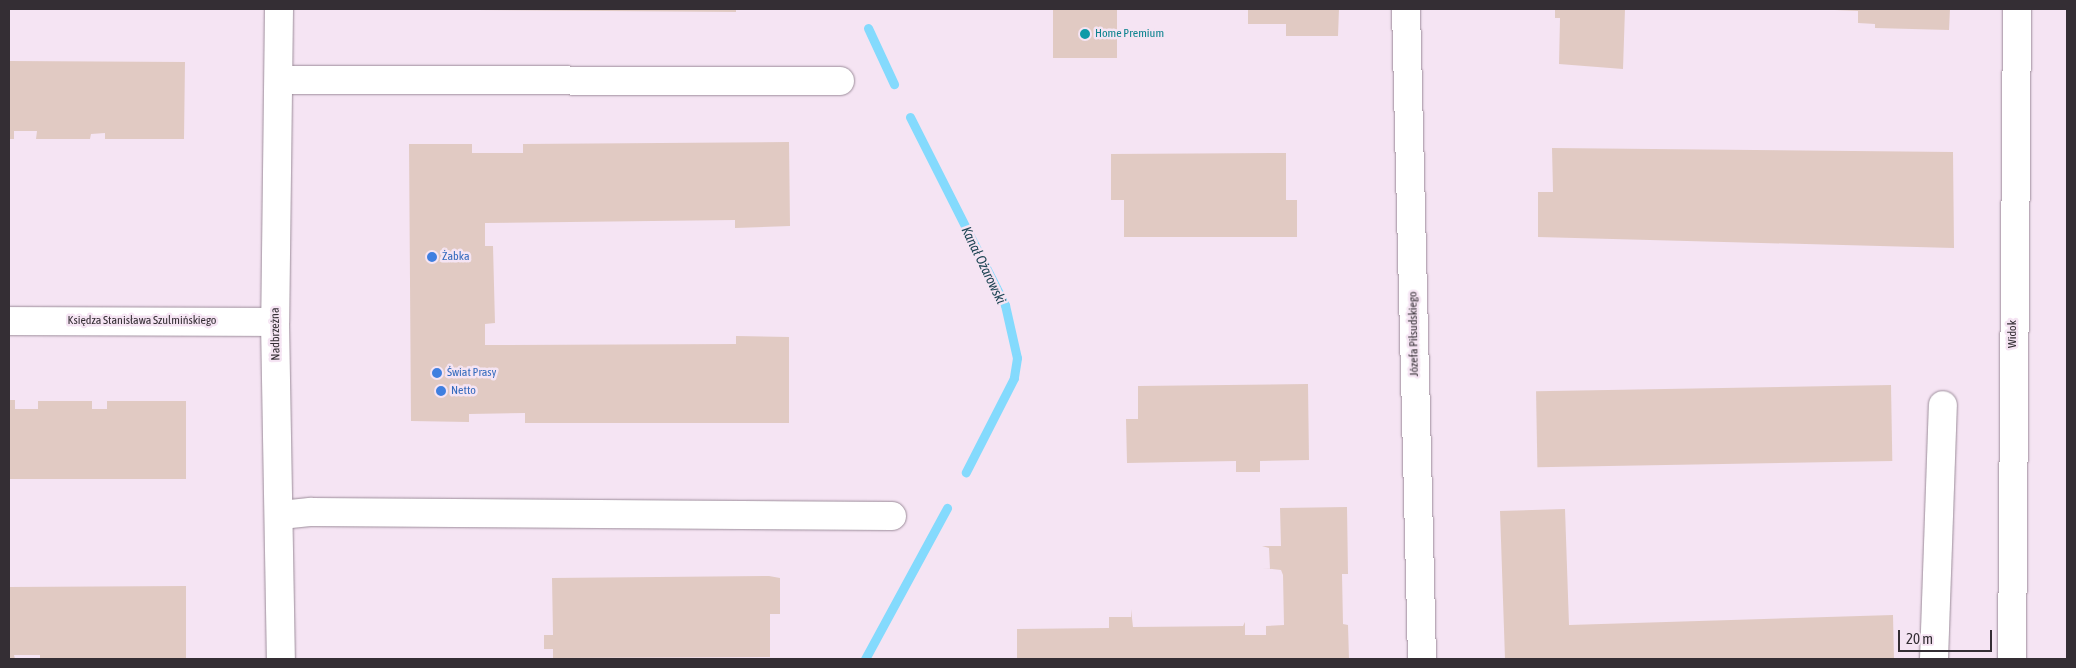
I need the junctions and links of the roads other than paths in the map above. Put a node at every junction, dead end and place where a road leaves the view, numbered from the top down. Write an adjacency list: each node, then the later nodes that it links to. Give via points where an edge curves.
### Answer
1 (279, 9): 4 (street, Nadbrzeżna)
2 (1406, 9): 12 (street, Józefa Piłsudskiego)
3 (2017, 9): 14 (street, Widok)
4 (280, 80): 5 (street); 7 (street, Nadbrzeżna)
5 (840, 81)
6 (9, 321): 7 (street, Księdza Stanisława Szulmińskiego)
7 (275, 322): 9 (street, Nadbrzeżna)
8 (1943, 405): 13 (street)
9 (281, 514): 10 (street); 11 (street, Nadbrzeżna)
10 (892, 516)
11 (281, 659)
12 (1422, 659)
13 (1934, 659)
14 (2012, 659)

